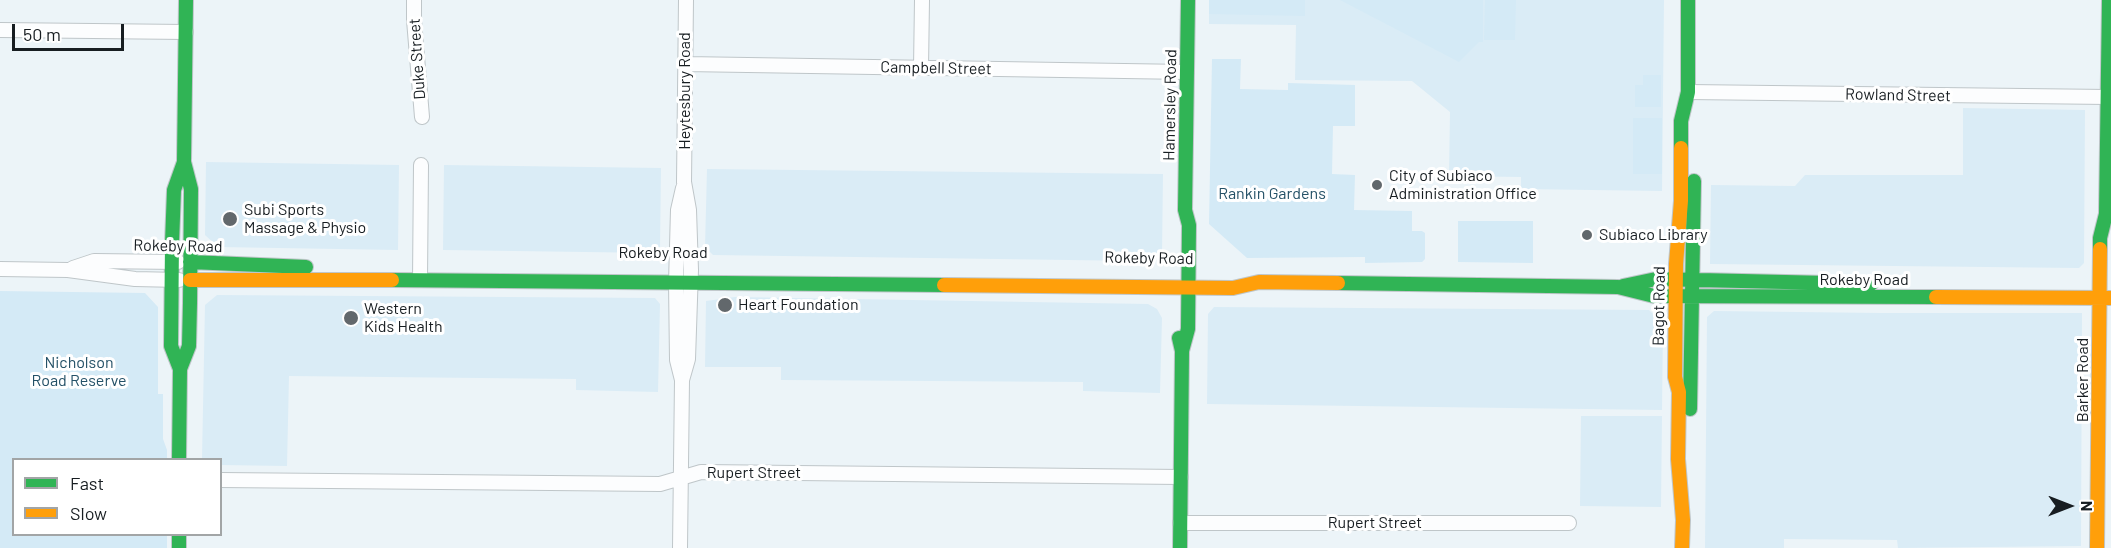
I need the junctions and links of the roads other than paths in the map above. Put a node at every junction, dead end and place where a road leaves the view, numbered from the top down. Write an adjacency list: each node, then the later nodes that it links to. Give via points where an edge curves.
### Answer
1 (186, 0): 9 (main road)
2 (414, 0): 15 (street, Duke Street)
3 (686, 0): 10 (street, Heytesbury Road)
4 (922, 0): 11 (street)
5 (1188, 0): 12 (main road, Hamersley Road)
6 (1688, 0): 13 (main road, Bagot Road)
7 (2109, 0): 14 (main road, Barker Road)
8 (0, 30): 9 (street)
9 (186, 32): 17 (main road)
10 (685, 64): 11 (street, Campbell Street); 26 (street, Heytesbury Road, via 684,182 678,210)
11 (921, 68): 12 (street, Campbell Street)
12 (1187, 72): 31 (main road, Hamersley Road, via 1185,210 1189,225)
13 (1688, 92): 14 (street, Rowland Street); 27 (main road, Bagot Road, via 1681,121); 30 (main road, Bagot Road, via 1694,120)
14 (2108, 97): 16 (main road, Barker Road)
15 (422, 117)
16 (2109, 122): 19 (main road, Barker Road)
17 (184, 162): 21 (main road, via 174,189); 22 (main road, via 191,189)
18 (421, 165): 25 (street)
19 (2106, 214): 20 (main road, Barker Road); 33 (main road, Barker Road, via 2100,238)
20 (2111, 232)
21 (171, 262): 22 (street, Rokeby Road); 24 (street, Rokeby Road, via 94,261); 28 (main road)
22 (190, 262): 25 (main road, Rokeby Road); 29 (main road)
23 (0, 269): 24 (street, Rokeby Road)
24 (68, 270): 28 (street, Rokeby Road)
25 (420, 274): 26 (main road, Rokeby Road); 29 (main road, Rokeby Road)
26 (684, 277): 31 (main road, Rokeby Road); 39 (street, Heytesbury Road, via 688,359 682,380)
27 (1676, 279): 30 (main road, Rokeby Road); 32 (main road, Rokeby Road); 34 (main road, Bagot Road)
28 (171, 280): 29 (street, Rokeby Road); 36 (main road, via 171,346)
29 (190, 280): 36 (main road, via 189,346)
30 (1693, 280): 33 (main road, Rokeby Road); 35 (main road, Bagot Road)
31 (1183, 281): 32 (main road, Rokeby Road, via 1232,276 1259,282); 38 (main road, Hamersley Road, via 1177,330 1182,351)
32 (1618, 287): 34 (main road, Rokeby Road)
33 (2105, 292): 35 (main road, Rokeby Road); 48 (main road, Barker Road)
34 (1676, 297): 35 (main road, Rokeby Road); 42 (main road, Bagot Road, via 1675,377 1679,392 1678,459)
35 (1693, 297): 42 (main road, Bagot Road, via 1690,459)
36 (180, 369): 37 (main road)
37 (179, 458)
38 (1181, 477): 39 (street, Rupert Street, via 700,472); 43 (main road, Hamersley Road)
39 (681, 479): 40 (street, Rupert Street, via 660,484); 45 (street, Heytesbury Road)
40 (222, 480)
41 (2111, 502): 49 (main road)
42 (1683, 520): 47 (main road, Bagot Road)
43 (1180, 523): 44 (street, Rupert Street); 46 (main road, Hamersley Road)
44 (1569, 523)
45 (680, 548)
46 (1180, 548)
47 (1682, 548)
48 (2097, 548)
49 (2110, 548)

